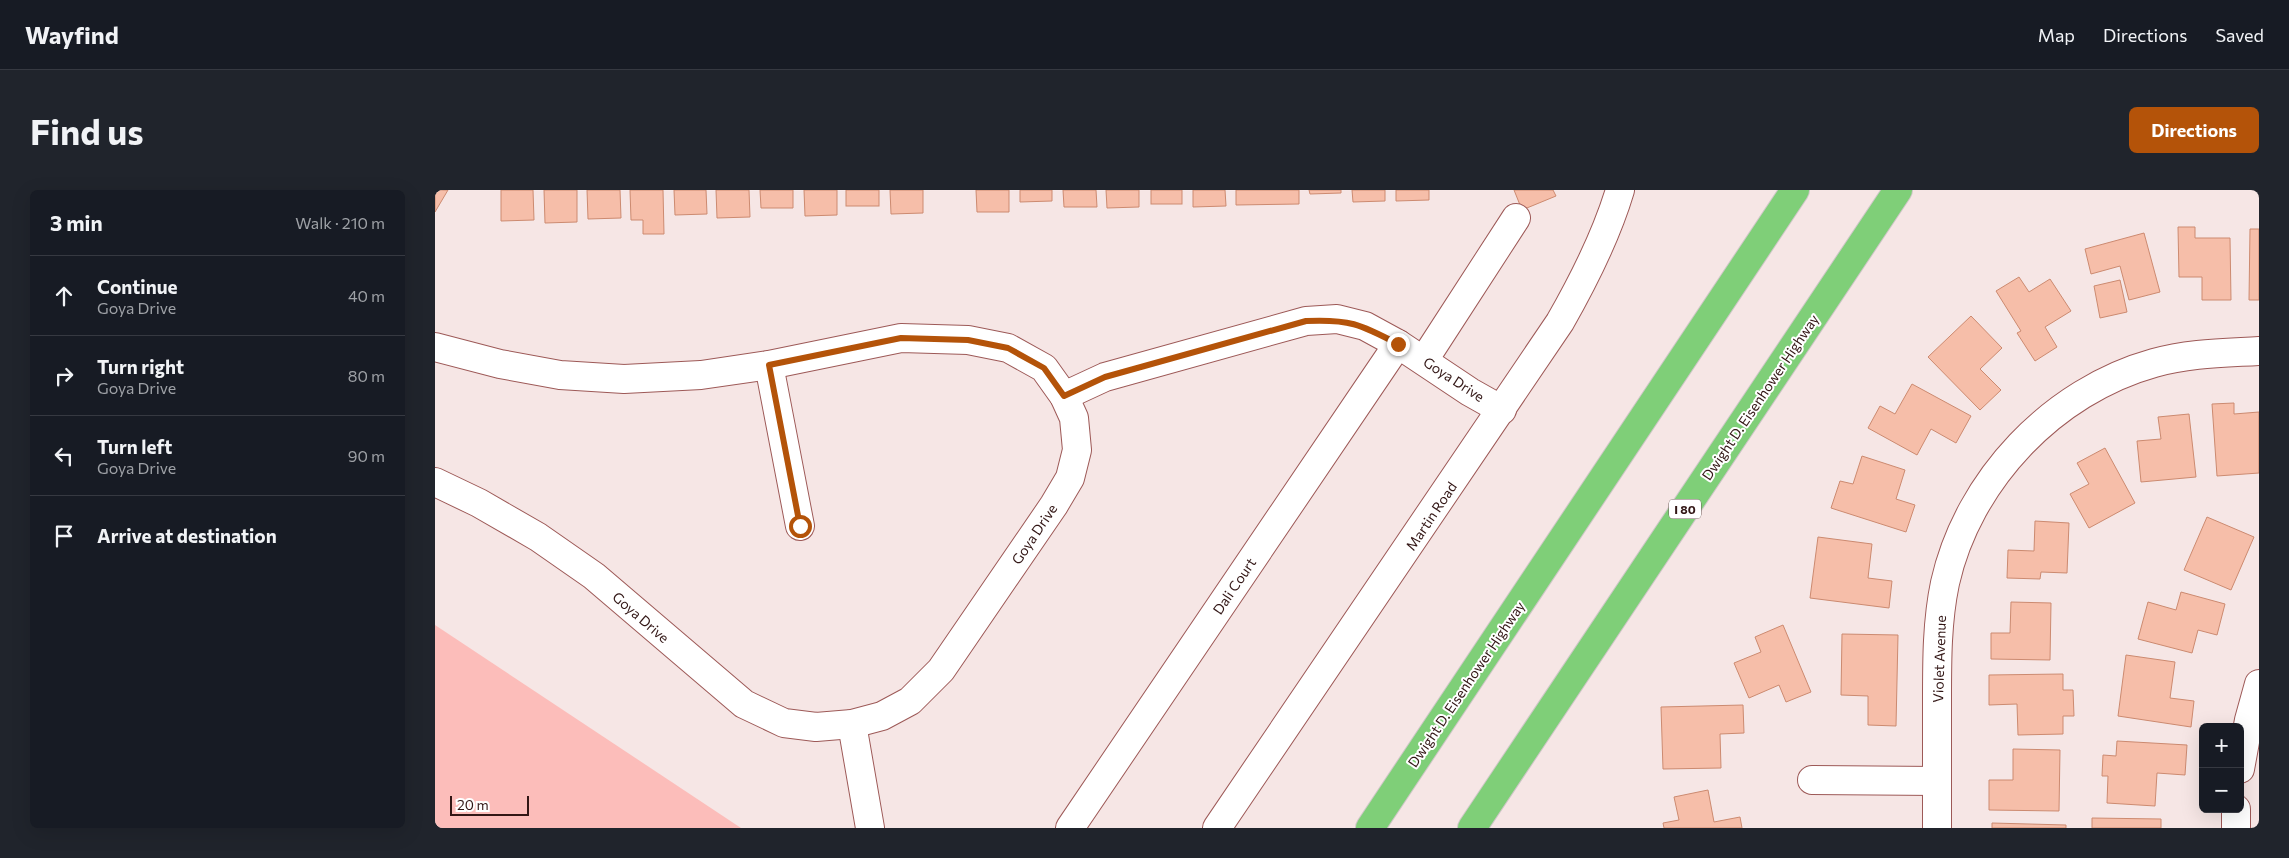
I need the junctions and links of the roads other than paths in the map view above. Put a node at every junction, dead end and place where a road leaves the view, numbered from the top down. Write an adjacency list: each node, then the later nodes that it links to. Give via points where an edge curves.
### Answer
1 (1619, 190): 11 (street, Martin Road, via 1590,268 1561,322)
2 (1795, 190): 23 (highway, Dwight D. Eisenhower Highway)
3 (1898, 190): 24 (highway, Dwight D. Eisenhower Highway / I 80)
4 (1516, 218): 8 (street)
5 (1398, 344): 8 (street, Goya Drive); 10 (street, Goya Drive, via 1365,326 1337,319 1306,321 1105,377); 21 (street, Dali Court)
6 (435, 347): 9 (street, Goya Drive, via 560,375 624,379 701,375)
7 (2259, 351): 18 (street, Violet Avenue, via 2197,354 2153,363 2107,382 2066,405 2029,436 1997,471 1971,513 1945,582 1938,626)
8 (1425, 360): 11 (street, Goya Drive, via 1470,392)
9 (769, 365): 10 (street, Goya Drive, via 901,338 968,340 1008,348 1044,368); 13 (street)
10 (1064, 396): 15 (street, Goya Drive, via 1074,418 1077,450 1071,478 1054,506 941,670 910,701 882,716)
11 (1503, 410): 22 (street, Martin Road)
12 (435, 482): 15 (street, Goya Drive, via 538,536 594,576 744,704 784,723 816,727)
13 (800, 526)
14 (2259, 684): 16 (street)
15 (852, 724): 20 (street)
16 (2240, 768)
17 (1812, 780): 18 (street)
18 (1937, 781): 25 (street, Violet Avenue)
19 (2237, 813): 26 (street)
20 (870, 828)
21 (1070, 828)
22 (1217, 828)
23 (1370, 828)
24 (1472, 828)
25 (1937, 828)
26 (2236, 828)

